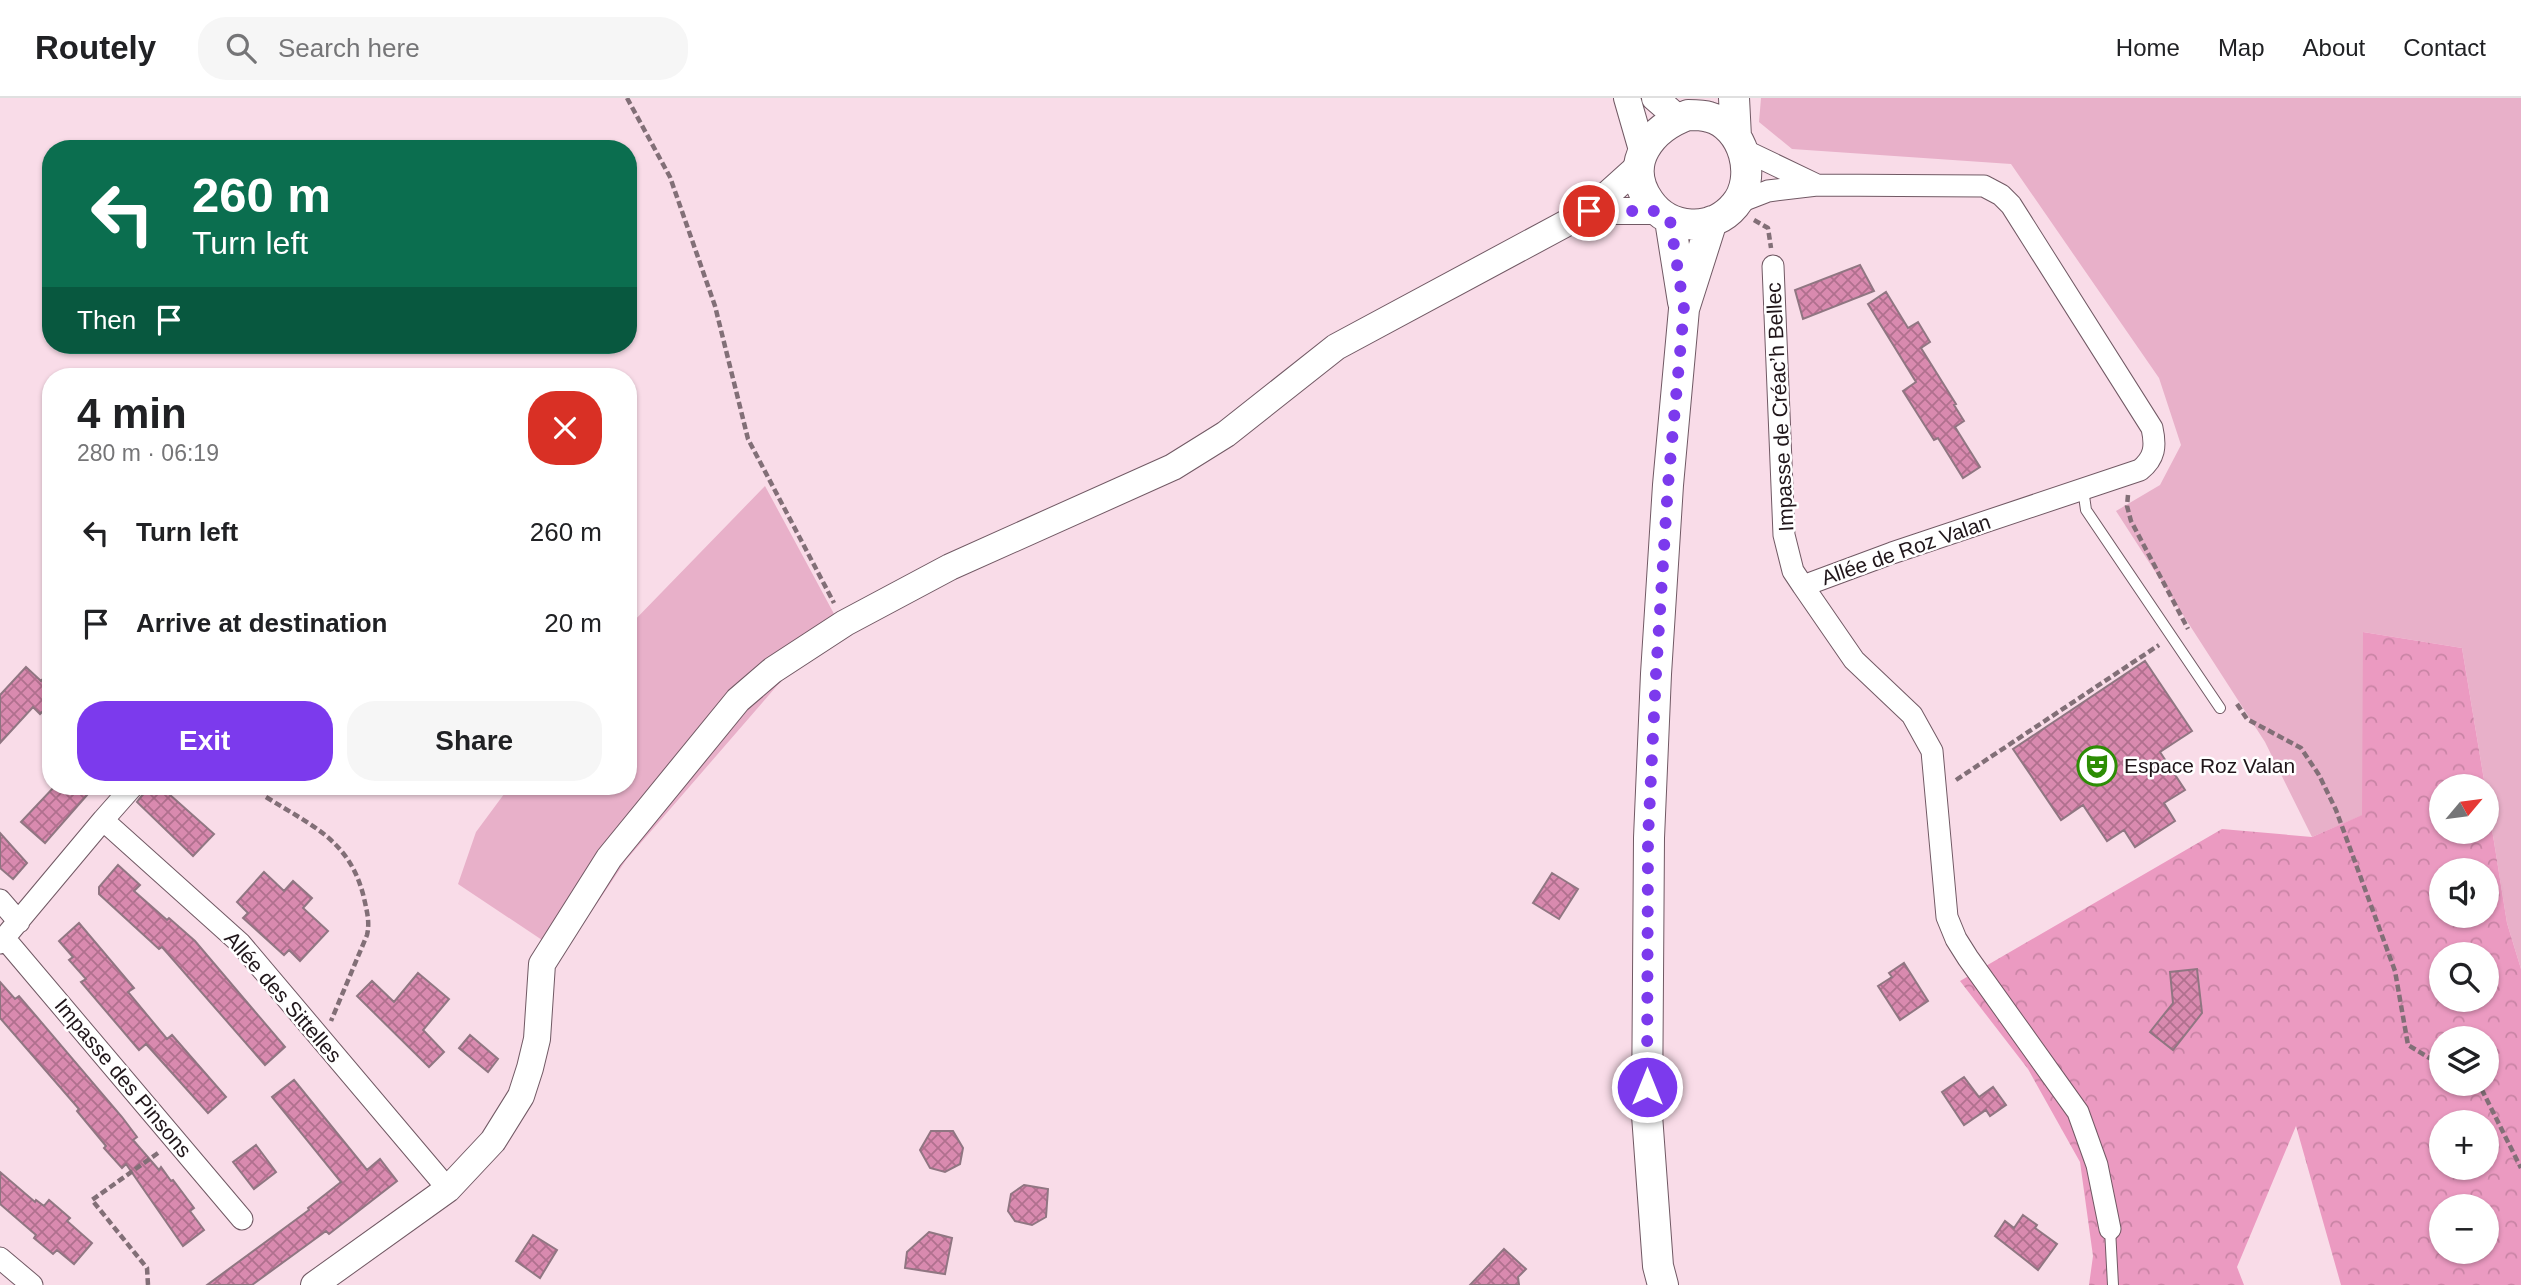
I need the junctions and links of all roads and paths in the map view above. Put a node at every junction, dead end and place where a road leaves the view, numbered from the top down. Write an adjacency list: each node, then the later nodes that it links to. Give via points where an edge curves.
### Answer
1 (627, 98): 17 (path, via 670,177 715,306 748,439)
2 (1627, 98): 7 (street)
3 (1655, 98): 5 (street)
4 (1734, 98): 6 (main road)
5 (1689, 110): 6 (main road, via 1711,117); 7 (main road, via 1657,131)
6 (1740, 144): 8 (street, Allée de Roz Valan); 10 (main road, via 1748,178)
7 (1641, 157): 9 (street); 11 (main road, via 1641,184 1647,199)
8 (1817, 185): 10 (street, Allée de Roz Valan, via 1768,191); 14 (street, Allée de Roz Valan, via 1984,186 2001,195 2152,428 2155,445 2150,462)
9 (1589, 211): 11 (street); 17 (street, via 1336,347 1226,434 1173,467 950,567)
10 (1727, 211): 11 (main road, via 1702,225 1686,225); 12 (path, via 1768,228); 13 (main road)
11 (1664, 216): 13 (main road)
12 (1773, 266): 16 (street, Impasse de Créac’h Bellec, via 1784,536 1793,571)
13 (1684, 309): 41 (main road, via 1668,485 1648,838 1647,1115)
14 (2129, 474): 15 (street, Allée de Roz Valan); 18 (path, via 2130,521)
15 (2083, 489): 16 (street, Allée de Roz Valan); 21 (lane, via 2086,510)
16 (1803, 586): 36 (street, Allée de Roz Valan, via 1854,660 1912,715 1932,751 1947,916 1968,958 2078,1112)
17 (845, 624): 34 (street, via 773,670 738,700 608,858 542,964 537,1039 522,1096 493,1142)
18 (2192, 636)
19 (2145, 654): 22 (path)
20 (2233, 698): 30 (path, via 2247,719 2301,748 2319,775 2395,971 2408,1045)
21 (2220, 708)
22 (1950, 785)
23 (125, 795): 25 (street)
24 (266, 797): 29 (path, via 323,834 350,860 370,923)
25 (103, 820): 27 (street); 29 (street, Allée des Sittelles, via 240,943)
26 (0, 900): 27 (street)
27 (19, 922): 28 (street)
28 (2, 941): 32 (street, Impasse des Pinsons)
29 (323, 1041): 34 (street, Allée des Sittelles)
30 (2429, 1058)
31 (2485, 1096): 33 (path)
32 (176, 1140): 35 (street, Impasse des Pinsons); 39 (path, via 92,1200 146,1268)
33 (2521, 1168)
34 (448, 1189): 40 (street)
35 (242, 1219)
36 (2110, 1229): 42 (lane)
37 (0, 1258): 38 (street)
38 (32, 1285)
39 (148, 1285)
40 (314, 1285)
41 (1663, 1285)
42 (2113, 1285)

